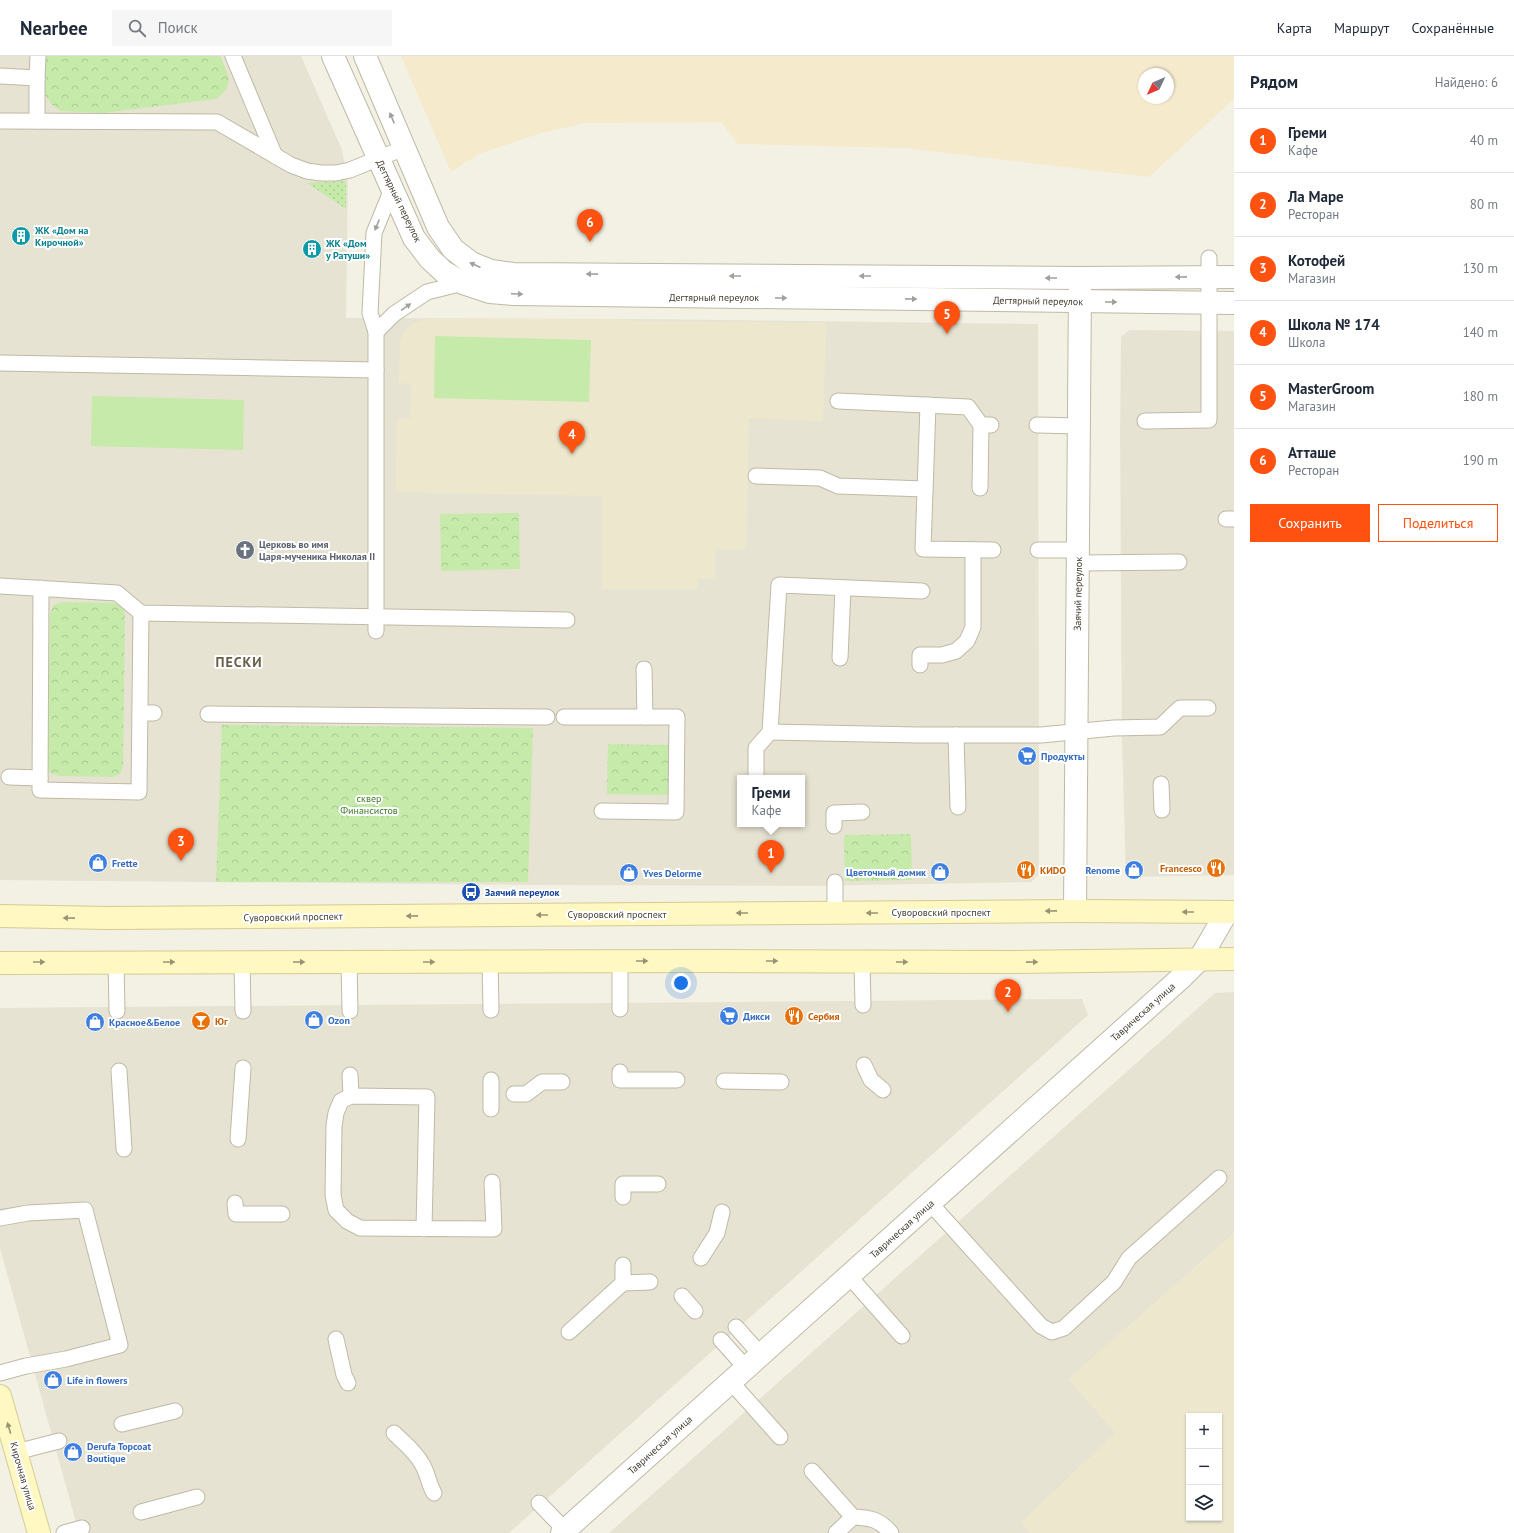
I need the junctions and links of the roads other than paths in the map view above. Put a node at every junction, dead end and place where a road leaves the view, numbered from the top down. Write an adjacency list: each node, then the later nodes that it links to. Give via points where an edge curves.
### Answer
1 (38, 56): 6 (lane)
2 (233, 56): 10 (lane)
3 (333, 56): 11 (street, Дегтярный переулок)
4 (365, 56): 9 (street, one-way to 4)
5 (0, 76): 6 (lane)
6 (38, 78): 8 (lane)
7 (0, 121): 8 (lane)
8 (37, 122): 10 (lane, via 217,122)
9 (404, 148): 11 (lane); 14 (street, one-way to 9, via 513,274 491,271 471,263 454,249 438,227)
10 (275, 156): 11 (lane, via 307,171 321,173 350,170)
11 (378, 159): 12 (street, Дегтярный переулок)
12 (392, 189): 18 (street, Дегтярный переулок, via 414,238 444,272); 24 (lane, one-way to 24, via 374,233 370,313)
13 (1209, 267): 16 (street); 17 (street, one-way to 17); 22 (lane)
14 (620, 275): 15 (street, one-way to 14); 19 (lane)
15 (817, 276): 17 (street, one-way to 15); 20 (lane)
16 (1234, 277)
17 (1080, 278): 21 (street, Заячий переулок)
18 (463, 283): 19 (street, Дегтярный переулок, one-way to 19, via 490,292 513,294); 24 (lane, one-way to 18, via 394,314 427,292)
19 (620, 296): 20 (street, Дегтярный переулок, one-way to 20)
20 (817, 298): 21 (street, Дегтярный переулок, one-way to 21)
21 (1080, 301): 22 (street, Дегтярный переулок, one-way to 22); 31 (street, Заячий переулок)
22 (1210, 302): 23 (street, Дегтярный переулок); 29 (lane, via 1210,420)
23 (1234, 302)
24 (376, 332): 26 (lane)
25 (0, 363): 26 (lane)
26 (376, 370): 46 (lane)
27 (838, 401): 28 (lane)
28 (928, 405): 33 (lane, via 968,407 986,425); 34 (lane)
29 (1145, 421)
30 (1037, 425): 31 (lane)
31 (1079, 426): 38 (street, Заячий переулок)
32 (756, 476): 34 (lane, via 820,478 838,486)
33 (980, 488)
34 (925, 489): 35 (lane, via 923,549)
35 (973, 550): 36 (lane); 48 (lane, via 973,627 967,641 956,651 942,655 920,655)
36 (993, 550)
37 (1038, 550): 38 (lane)
38 (1078, 557): 39 (lane); 55 (street, Заячий переулок)
39 (1179, 562)
40 (0, 586): 41 (lane)
41 (41, 588): 44 (lane, via 117,593); 60 (lane)
42 (843, 588): 43 (lane); 47 (lane); 56 (lane, via 778,585)
43 (922, 591)
44 (141, 613): 46 (lane); 60 (lane, via 147,713 139,792 40,790)
45 (567, 620): 46 (lane)
46 (375, 624)
47 (840, 658)
48 (920, 666)
49 (644, 669): 52 (lane)
50 (1208, 708): 55 (lane, via 1180,708 1160,734 1114,728)
51 (208, 714): 53 (lane)
52 (644, 716): 54 (lane); 64 (lane, via 677,717 676,812)
53 (547, 717)
54 (564, 717)
55 (1076, 731): 57 (lane, via 1041,735); 68 (street, Заячий переулок)
56 (770, 732): 57 (lane, via 838,727 918,730); 58 (lane, via 756,748)
57 (956, 735): 62 (lane)
58 (756, 775)
59 (10, 777): 60 (lane)
60 (40, 778)
61 (1162, 784): 63 (lane)
62 (958, 806)
63 (1162, 810)
64 (602, 811)
65 (862, 812): 66 (lane, via 834,813)
66 (834, 826)
67 (835, 882): 70 (lane)
68 (1075, 911): 69 (main road, Суворовский проспект, one-way to 68); 70 (main road, Суворовский проспект, one-way to 70)
69 (1231, 912): 72 (street, Таврическая улица)
70 (835, 913): 71 (main road, Суворовский проспект, one-way to 71, via 108,918)
71 (0, 916)
72 (1199, 960): 73 (main road); 80 (main road, one-way to 72); 106 (street, Таврическая улица)
73 (1234, 960)
74 (620, 961): 79 (main road); 80 (main road, one-way to 80); 82 (lane)
75 (0, 962): 76 (main road, one-way to 76)
76 (116, 962): 77 (main road, one-way to 77); 84 (lane)
77 (242, 962): 78 (main road, one-way to 78); 85 (lane)
78 (349, 962): 79 (main road, one-way to 79); 86 (lane)
79 (490, 962): 83 (lane)
80 (862, 962): 81 (lane)
81 (863, 1005)
82 (620, 1009)
83 (491, 1010)
84 (117, 1011)
85 (243, 1011)
86 (350, 1011)
87 (864, 1065): 96 (lane, via 871,1080)
88 (244, 1068): 99 (lane)
89 (119, 1071): 100 (lane)
90 (620, 1072): 92 (lane, via 620,1080)
91 (350, 1075): 97 (lane)
92 (677, 1080)
93 (724, 1081): 95 (lane)
94 (562, 1082): 98 (lane, via 542,1082 526,1094 501,1090)
95 (781, 1082)
96 (883, 1090)
97 (351, 1096): 110 (lane, via 427,1097); 110 (lane, via 341,1102 334,1126 333,1195 336,1210 347,1222 360,1228)
98 (491, 1109)
99 (238, 1140)
100 (124, 1150)
101 (1219, 1178): 106 (lane, via 1129,1258 1114,1282 1064,1328 1052,1332 1040,1326)
102 (492, 1182): 110 (lane, via 494,1229)
103 (658, 1184): 104 (lane, via 623,1184)
104 (623, 1197)
105 (235, 1203): 108 (lane, via 236,1214)
106 (930, 1203): 113 (street, Таврическая улица)
107 (722, 1212): 111 (lane, via 716,1233)
108 (282, 1214)
109 (0, 1218): 124 (lane, via 28,1213 85,1210 120,1345)
110 (424, 1229)
111 (700, 1258)
112 (623, 1265): 115 (lane)
113 (849, 1276): 120 (lane); 123 (street, Таврическая улица)
114 (650, 1282): 115 (lane)
115 (623, 1283): 119 (lane)
116 (682, 1296): 117 (lane)
117 (694, 1311)
118 (736, 1326): 123 (lane)
119 (569, 1332)
120 (902, 1336)
121 (336, 1338): 125 (lane)
122 (721, 1340): 123 (lane)
123 (746, 1368): 130 (lane); 140 (street, Таврическая улица)
124 (0, 1373)
125 (348, 1383)
126 (0, 1396): 132 (main road, Кирочная улица, one-way to 126)
127 (175, 1410): 128 (lane)
128 (122, 1424)
129 (394, 1432): 134 (lane, via 422,1462)
130 (780, 1436)
131 (58, 1441): 132 (lane)
132 (16, 1452): 141 (main road, Кирочная улица)
133 (812, 1472): 138 (lane)
134 (434, 1493)
135 (197, 1497): 137 (lane)
136 (538, 1503): 140 (lane)
137 (141, 1512)
138 (853, 1517): 143 (lane); 144 (lane, via 870,1518)
139 (82, 1528): 142 (lane)
140 (563, 1532)
141 (39, 1533)
142 (64, 1533)
143 (836, 1533)
144 (892, 1533)

